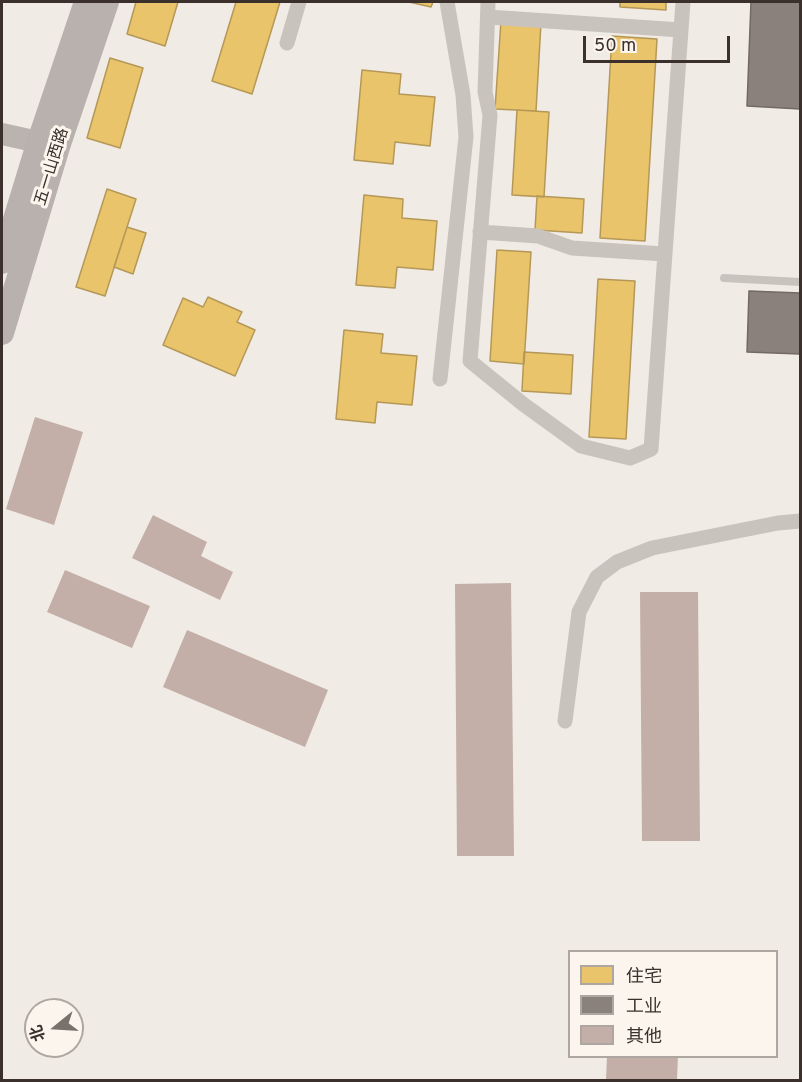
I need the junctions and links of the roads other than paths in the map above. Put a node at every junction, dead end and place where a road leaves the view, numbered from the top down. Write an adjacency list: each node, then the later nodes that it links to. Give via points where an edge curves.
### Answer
1 (86, 2): 10 (main road, 五一山西路)
2 (107, 2): 10 (main road, 五一山西路)
3 (299, 2): 8 (street)
4 (447, 2): 17 (street, via 464,95 466,137)
5 (683, 2): 7 (street)
6 (488, 9): 7 (street); 11 (street, via 485,92 490,115)
7 (681, 30): 12 (street)
8 (287, 43)
9 (2, 134): 10 (street)
10 (49, 144): 13 (main road, 五一山西路); 16 (main road, 五一山西路)
11 (480, 232): 12 (street, via 538,236 572,248); 12 (street, via 470,360 581,446 630,458 651,449)
12 (664, 254)
13 (2, 262)
14 (724, 278): 15 (lane)
15 (801, 282)
16 (2, 333)
17 (440, 379)
18 (801, 521): 19 (street, via 652,548 617,562 597,577 579,612)
19 (565, 721)

